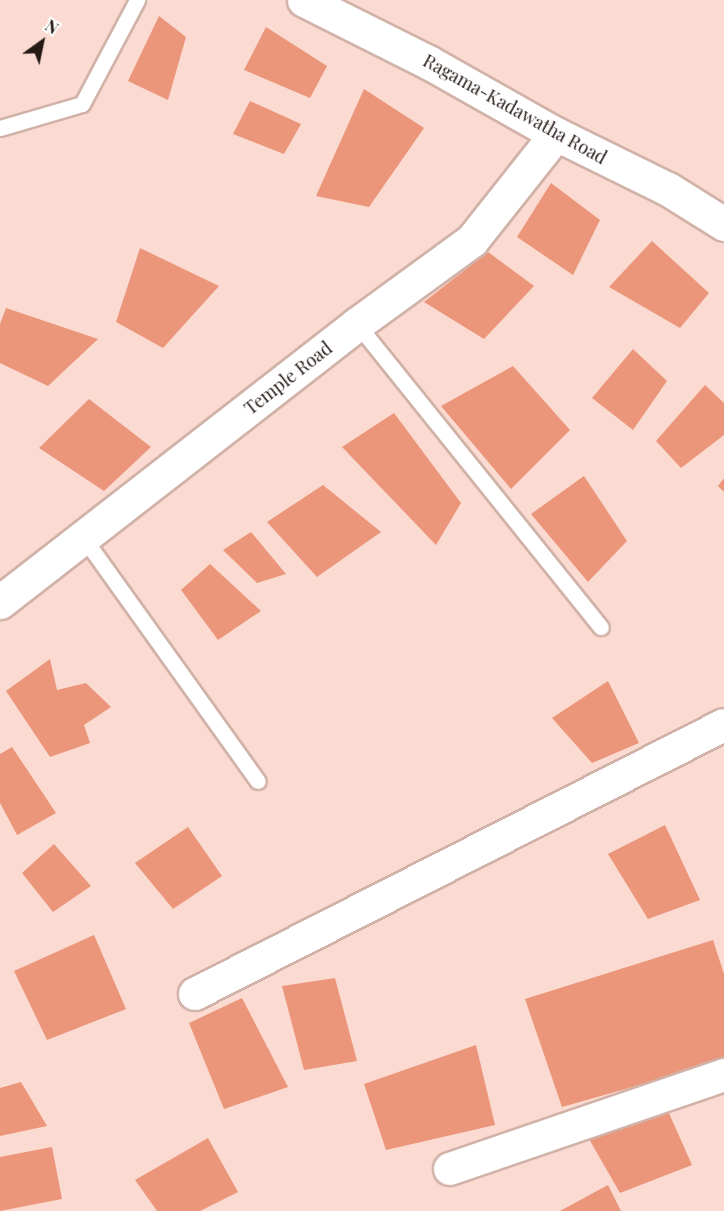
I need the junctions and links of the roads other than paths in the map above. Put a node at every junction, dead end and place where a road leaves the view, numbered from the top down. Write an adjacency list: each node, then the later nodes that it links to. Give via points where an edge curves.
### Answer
1 (137, 0): 3 (lane, via 82,104)
2 (304, 0): 4 (street, Ragama-Kadawatha Road, via 428,62)
3 (0, 128)
4 (556, 134): 5 (street, Ragama-Kadawatha Road, via 668,189); 6 (street, Temple Road, via 472,240)
5 (724, 224)
6 (357, 324): 7 (street, Temple Road); 9 (lane)
7 (83, 537): 8 (street, Temple Road); 11 (lane)
8 (0, 602)
9 (601, 627)
10 (724, 725): 12 (street)
11 (258, 781)
12 (195, 994)
13 (724, 1075): 14 (street)
14 (450, 1169)

